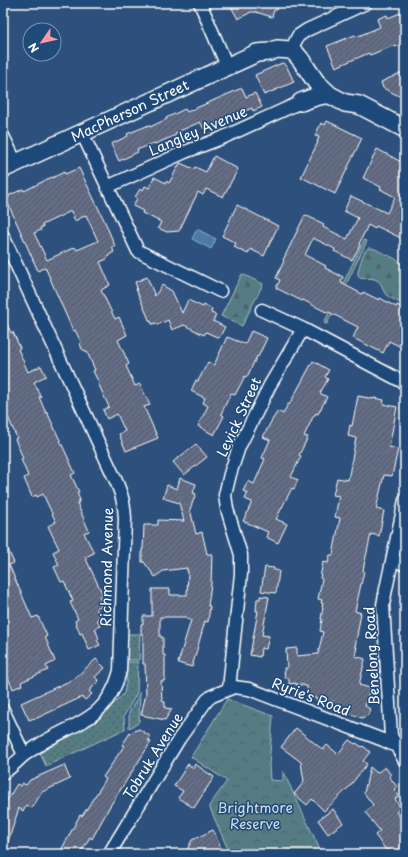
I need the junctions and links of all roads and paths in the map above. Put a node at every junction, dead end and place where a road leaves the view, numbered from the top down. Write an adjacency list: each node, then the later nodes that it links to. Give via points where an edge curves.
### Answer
1 (200, 3): 5 (street)
2 (366, 3): 3 (street, via 307,30 298,36)
3 (295, 42): 4 (main road, via 275,40 265,44); 8 (main road, via 306,49 331,82 352,96)
4 (257, 53): 5 (main road, MacPherson Street); 6 (main road, via 277,49 291,50 316,82)
5 (227, 66): 10 (main road, MacPherson Street)
6 (330, 95): 7 (main road, via 324,94); 8 (main road, via 345,103)
7 (301, 102): 13 (street, Langley Avenue)
8 (359, 105): 9 (main road)
9 (405, 129)
10 (82, 132): 12 (main road, MacPherson Street); 13 (street)
11 (3, 136): 12 (street)
12 (9, 166)
13 (107, 187): 15 (street, via 138,251)
14 (3, 236): 25 (street, Richmond Avenue, via 116,481 122,495 125,518 120,672 112,694 88,719)
15 (220, 291)
16 (262, 310): 17 (street)
17 (302, 329): 18 (street); 22 (street, Levick Street, via 239,447 225,495 241,555)
18 (405, 383)
19 (405, 500): 20 (street, Benelong Road)
20 (393, 559): 21 (street); 24 (street, Benelong Road, via 383,606 391,736)
21 (405, 565)
22 (232, 688): 24 (street, Ryrie's Road, via 249,690 280,700); 28 (street, Tobruk Avenue, via 207,700 179,739)
23 (3, 710): 25 (street)
24 (401, 748): 26 (street, Benelong Road)
25 (24, 755): 27 (street, Richmond Avenue)
26 (405, 761)
27 (3, 773)
28 (109, 854)

